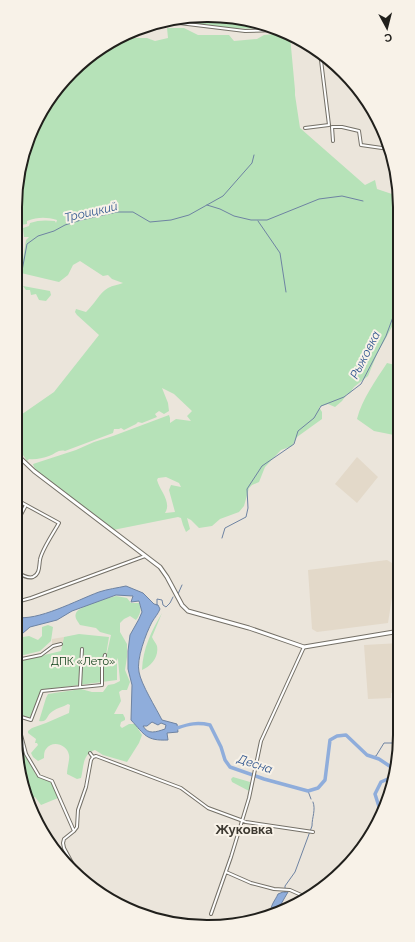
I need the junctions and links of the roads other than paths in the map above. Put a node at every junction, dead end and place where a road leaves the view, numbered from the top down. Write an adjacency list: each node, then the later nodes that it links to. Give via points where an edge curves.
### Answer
1 (185, 24): 2 (street, via 245,31)
2 (263, 30)
3 (321, 61): 4 (street, via 328,125)
4 (305, 128)
5 (333, 141): 6 (street, via 332,127 342,127 360,131 361,145)
6 (383, 148)
7 (22, 460): 11 (main road)
8 (22, 503): 9 (street)
9 (26, 505): 10 (street); 12 (street, via 59,523 40,559 36,574 33,577)
10 (22, 513)
11 (145, 556): 13 (street); 16 (main road, via 160,568 188,611)
12 (22, 574)
13 (22, 600)
14 (393, 632): 16 (main road)
15 (61, 644): 19 (street, via 53,646 41,655)
16 (304, 646): 25 (street, via 261,741)
17 (82, 649): 20 (street)
18 (105, 655): 20 (street, via 102,685)
19 (22, 659)
20 (80, 687): 21 (street, via 42,692 31,720)
21 (22, 717)
22 (22, 744): 26 (street, via 39,776 52,781)
23 (90, 753): 24 (street)
24 (93, 757): 25 (street, via 181,788 208,808); 26 (street)
25 (242, 820): 27 (street); 29 (street)
26 (74, 831): 28 (street, via 64,839 63,845)
27 (313, 832)
28 (71, 860)
29 (226, 872): 30 (street, via 258,885); 31 (street)
30 (301, 894)
31 (211, 914)

